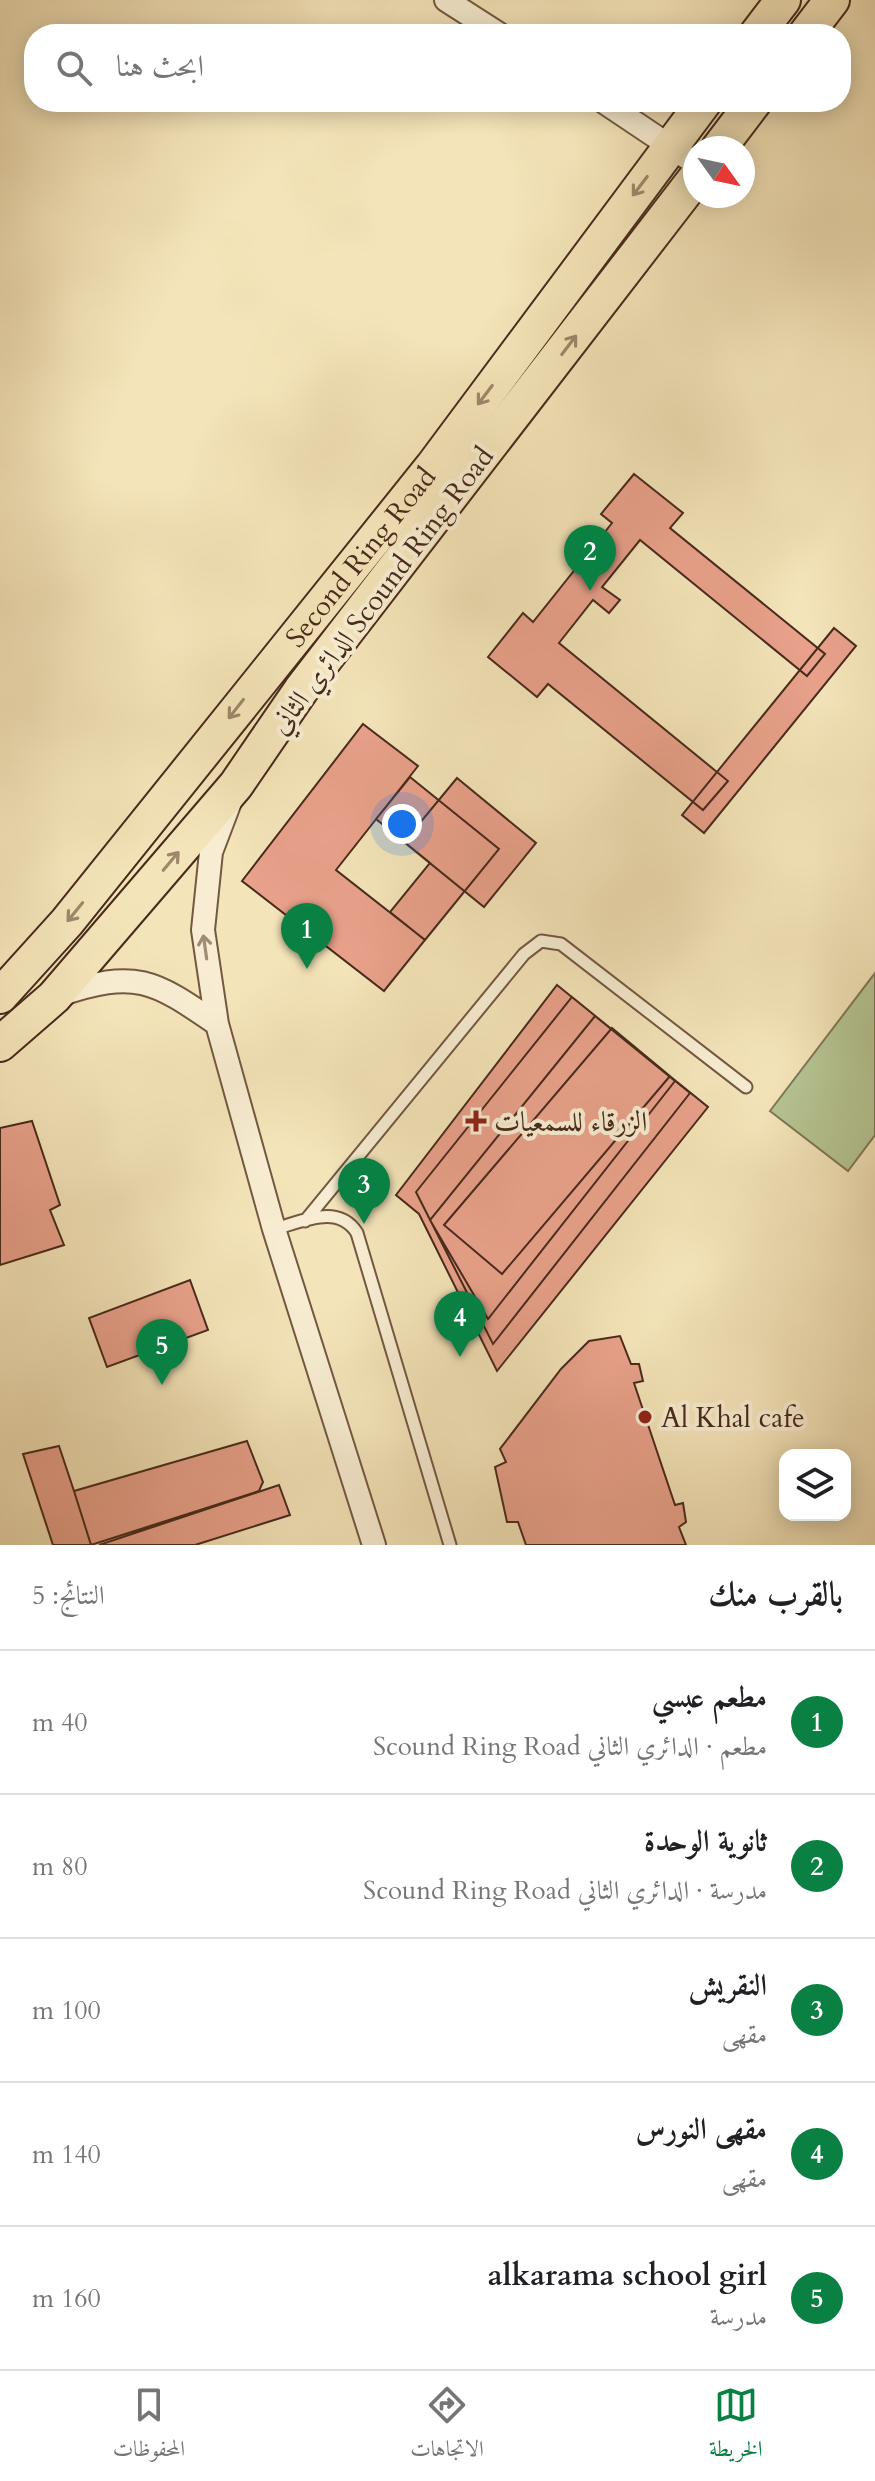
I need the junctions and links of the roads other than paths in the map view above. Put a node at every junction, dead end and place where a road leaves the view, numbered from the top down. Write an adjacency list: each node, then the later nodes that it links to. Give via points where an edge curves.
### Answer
1 (446, 0): 3 (street)
2 (832, 0): 4 (main road)
3 (483, 24)
4 (814, 24)
5 (619, 112): 10 (street)
6 (700, 112): 8 (main road, Second Ring Road)
7 (746, 112): 9 (main road)
8 (690, 136)
9 (728, 136)
10 (683, 154): 12 (main road, Second Ring Road, one-way to 12)
11 (683, 195): 13 (main road, الدائري الثاني Scound Ring Road, one-way to 11)
12 (270, 667): 13 (main road); 15 (main road, Second Ring Road, one-way to 15, via 67,922)
13 (301, 690): 14 (main road, الدائري الثاني Scound Ring Road)
14 (236, 785): 16 (main road, الدائري الثاني Scound Ring Road, one-way to 14); 17 (street, one-way to 14, via 203,930 211,852)
15 (4, 985): 18 (street)
16 (54, 997): 17 (street, via 127,979 160,986); 18 (main road, الدائري الثاني Scound Ring Road)
17 (217, 1024): 21 (street)
18 (12, 1034)
19 (746, 1087): 20 (lane, via 561,944 541,941 524,954)
20 (305, 1221): 21 (lane); 23 (lane, via 339,1216 357,1233)
21 (274, 1229): 22 (street)
22 (374, 1545)
23 (450, 1545)

